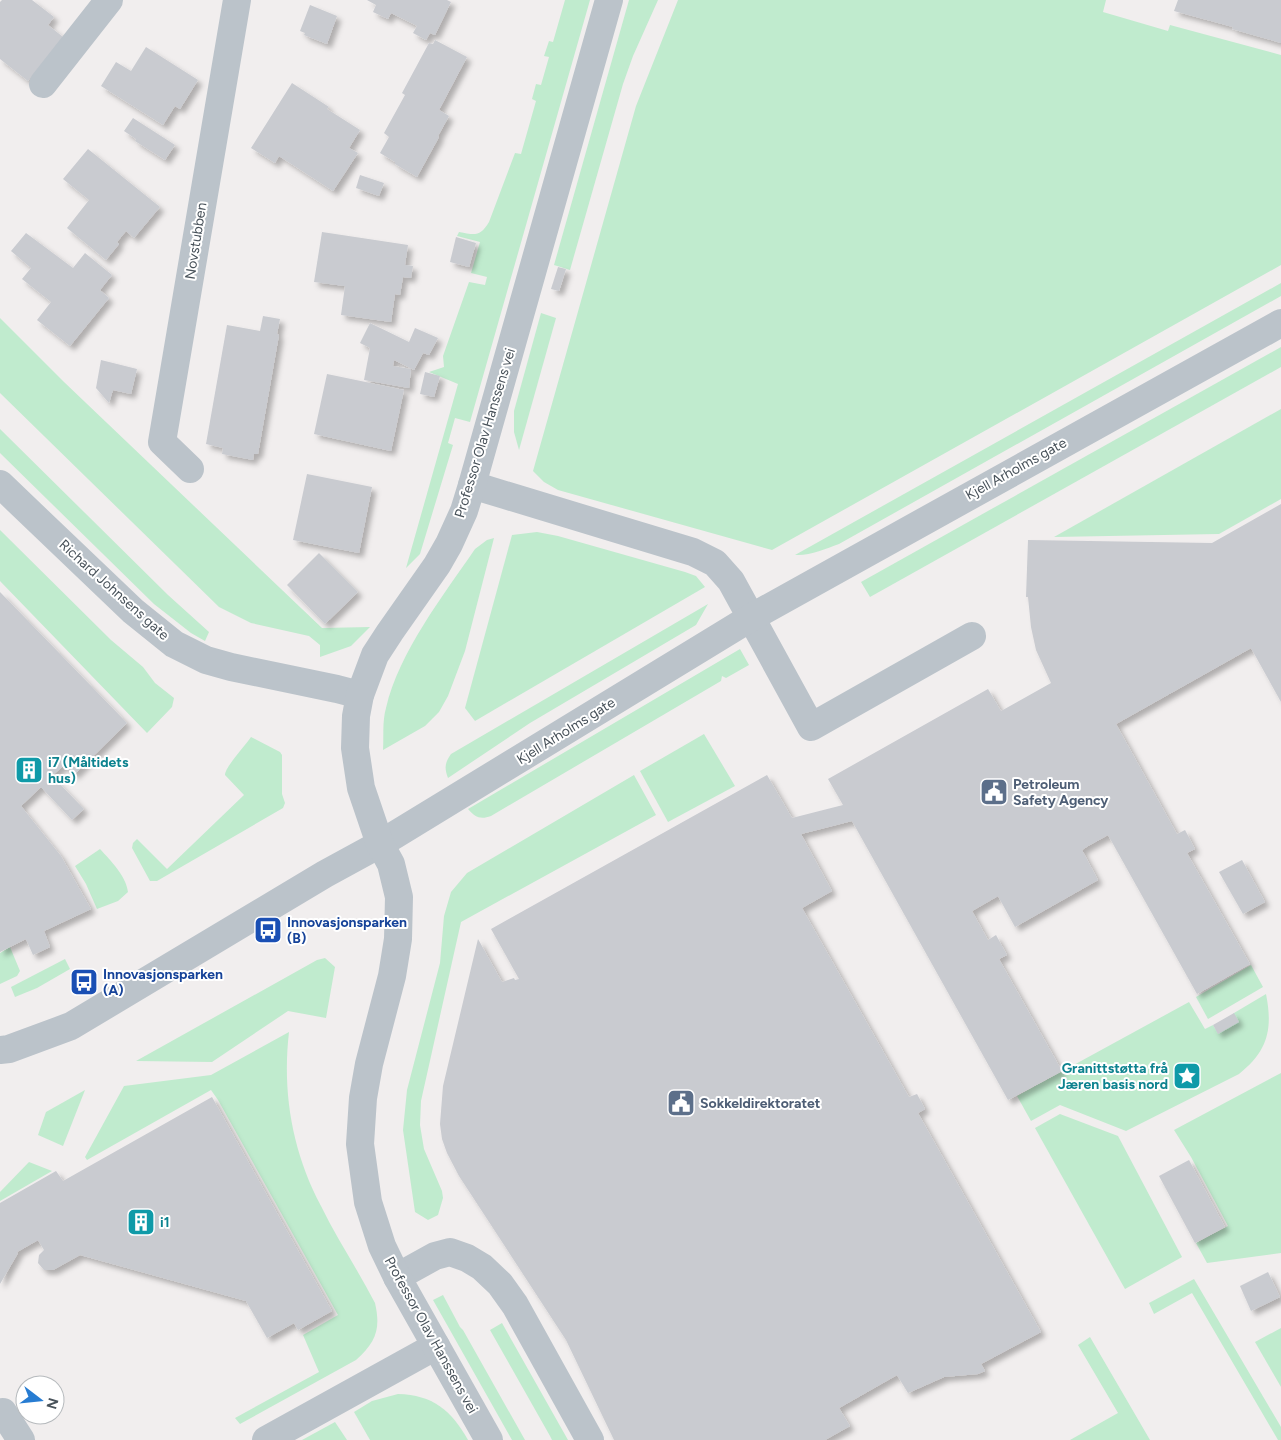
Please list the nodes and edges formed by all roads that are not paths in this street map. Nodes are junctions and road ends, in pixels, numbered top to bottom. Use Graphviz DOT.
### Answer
graph roads {
  1 [pos="110,0"];
  2 [pos="609,0"];
  3 [pos="232,1"];
  4 [pos="43,84"];
  5 [pos="1281,323"];
  6 [pos="190,469"];
  7 [pos="0,484"];
  8 [pos="472,485"];
  9 [pos="752,618"];
  10 [pos="972,636"];
  11 [pos="360,695"];
  12 [pos="380,844"];
  13 [pos="0,1050"];
  14 [pos="397,1277"];
  15 [pos="436,1346"];
  16 [pos="0,1414"];
  17 [pos="20,1440"];
  18 [pos="266,1440"];
  19 [pos="489,1440"];
  20 [pos="590,1440"];
  1 -- 4 [label="street"];
  2 -- 8 [label="street, Professor Olav Hanssens vei"];
  3 -- 6 [label="street, Novstubben"];
  5 -- 9 [label="street, Kjell Arholms gate"];
  7 -- 11 [label="street, Richard Johnsens gate"];
  8 -- 9 [label="street"];
  8 -- 11 [label="street, Professor Olav Hanssens vei"];
  9 -- 10 [label="street"];
  9 -- 12 [label="street, Kjell Arholms gate"];
  11 -- 12 [label="street, Professor Olav Hanssens vei"];
  12 -- 13 [label="street, Kjell Arholms gate"];
  12 -- 14 [label="street, Professor Olav Hanssens vei"];
  14 -- 15 [label="street, Professor Olav Hanssens vei"];
  14 -- 20 [label="street"];
  15 -- 18 [label="street"];
  15 -- 19 [label="street, Professor Olav Hanssens vei"];
  16 -- 17 [label="street"];
}
